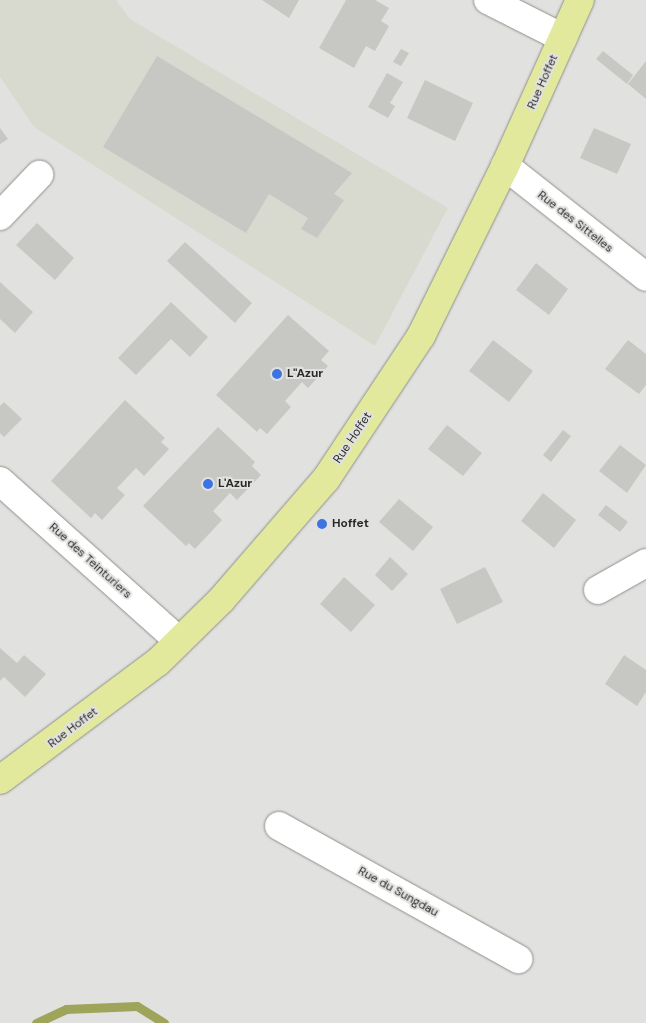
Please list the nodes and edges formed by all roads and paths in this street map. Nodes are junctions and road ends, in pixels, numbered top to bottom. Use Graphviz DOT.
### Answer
graph roads {
  1 [pos="488,0"];
  2 [pos="580,0"];
  3 [pos="563,38"];
  4 [pos="505,166"];
  5 [pos="39,175"];
  6 [pos="0,215"];
  7 [pos="646,277"];
  8 [pos="0,481"];
  9 [pos="646,563"];
  10 [pos="598,590"];
  11 [pos="179,641"];
  12 [pos="0,780"];
  13 [pos="279,826"];
  14 [pos="518,959"];
  1 -- 3 [label="street"];
  2 -- 3 [label="main road, Rue Hoffet"];
  3 -- 4 [label="main road, Rue Hoffet"];
  4 -- 7 [label="street, Rue des Sittelles"];
  4 -- 11 [label="main road, Rue Hoffet"];
  5 -- 6 [label="street"];
  8 -- 11 [label="street, Rue des Teinturiers"];
  9 -- 10 [label="street"];
  11 -- 12 [label="main road, Rue Hoffet"];
  13 -- 14 [label="street, Rue du Sungdau"];
}
